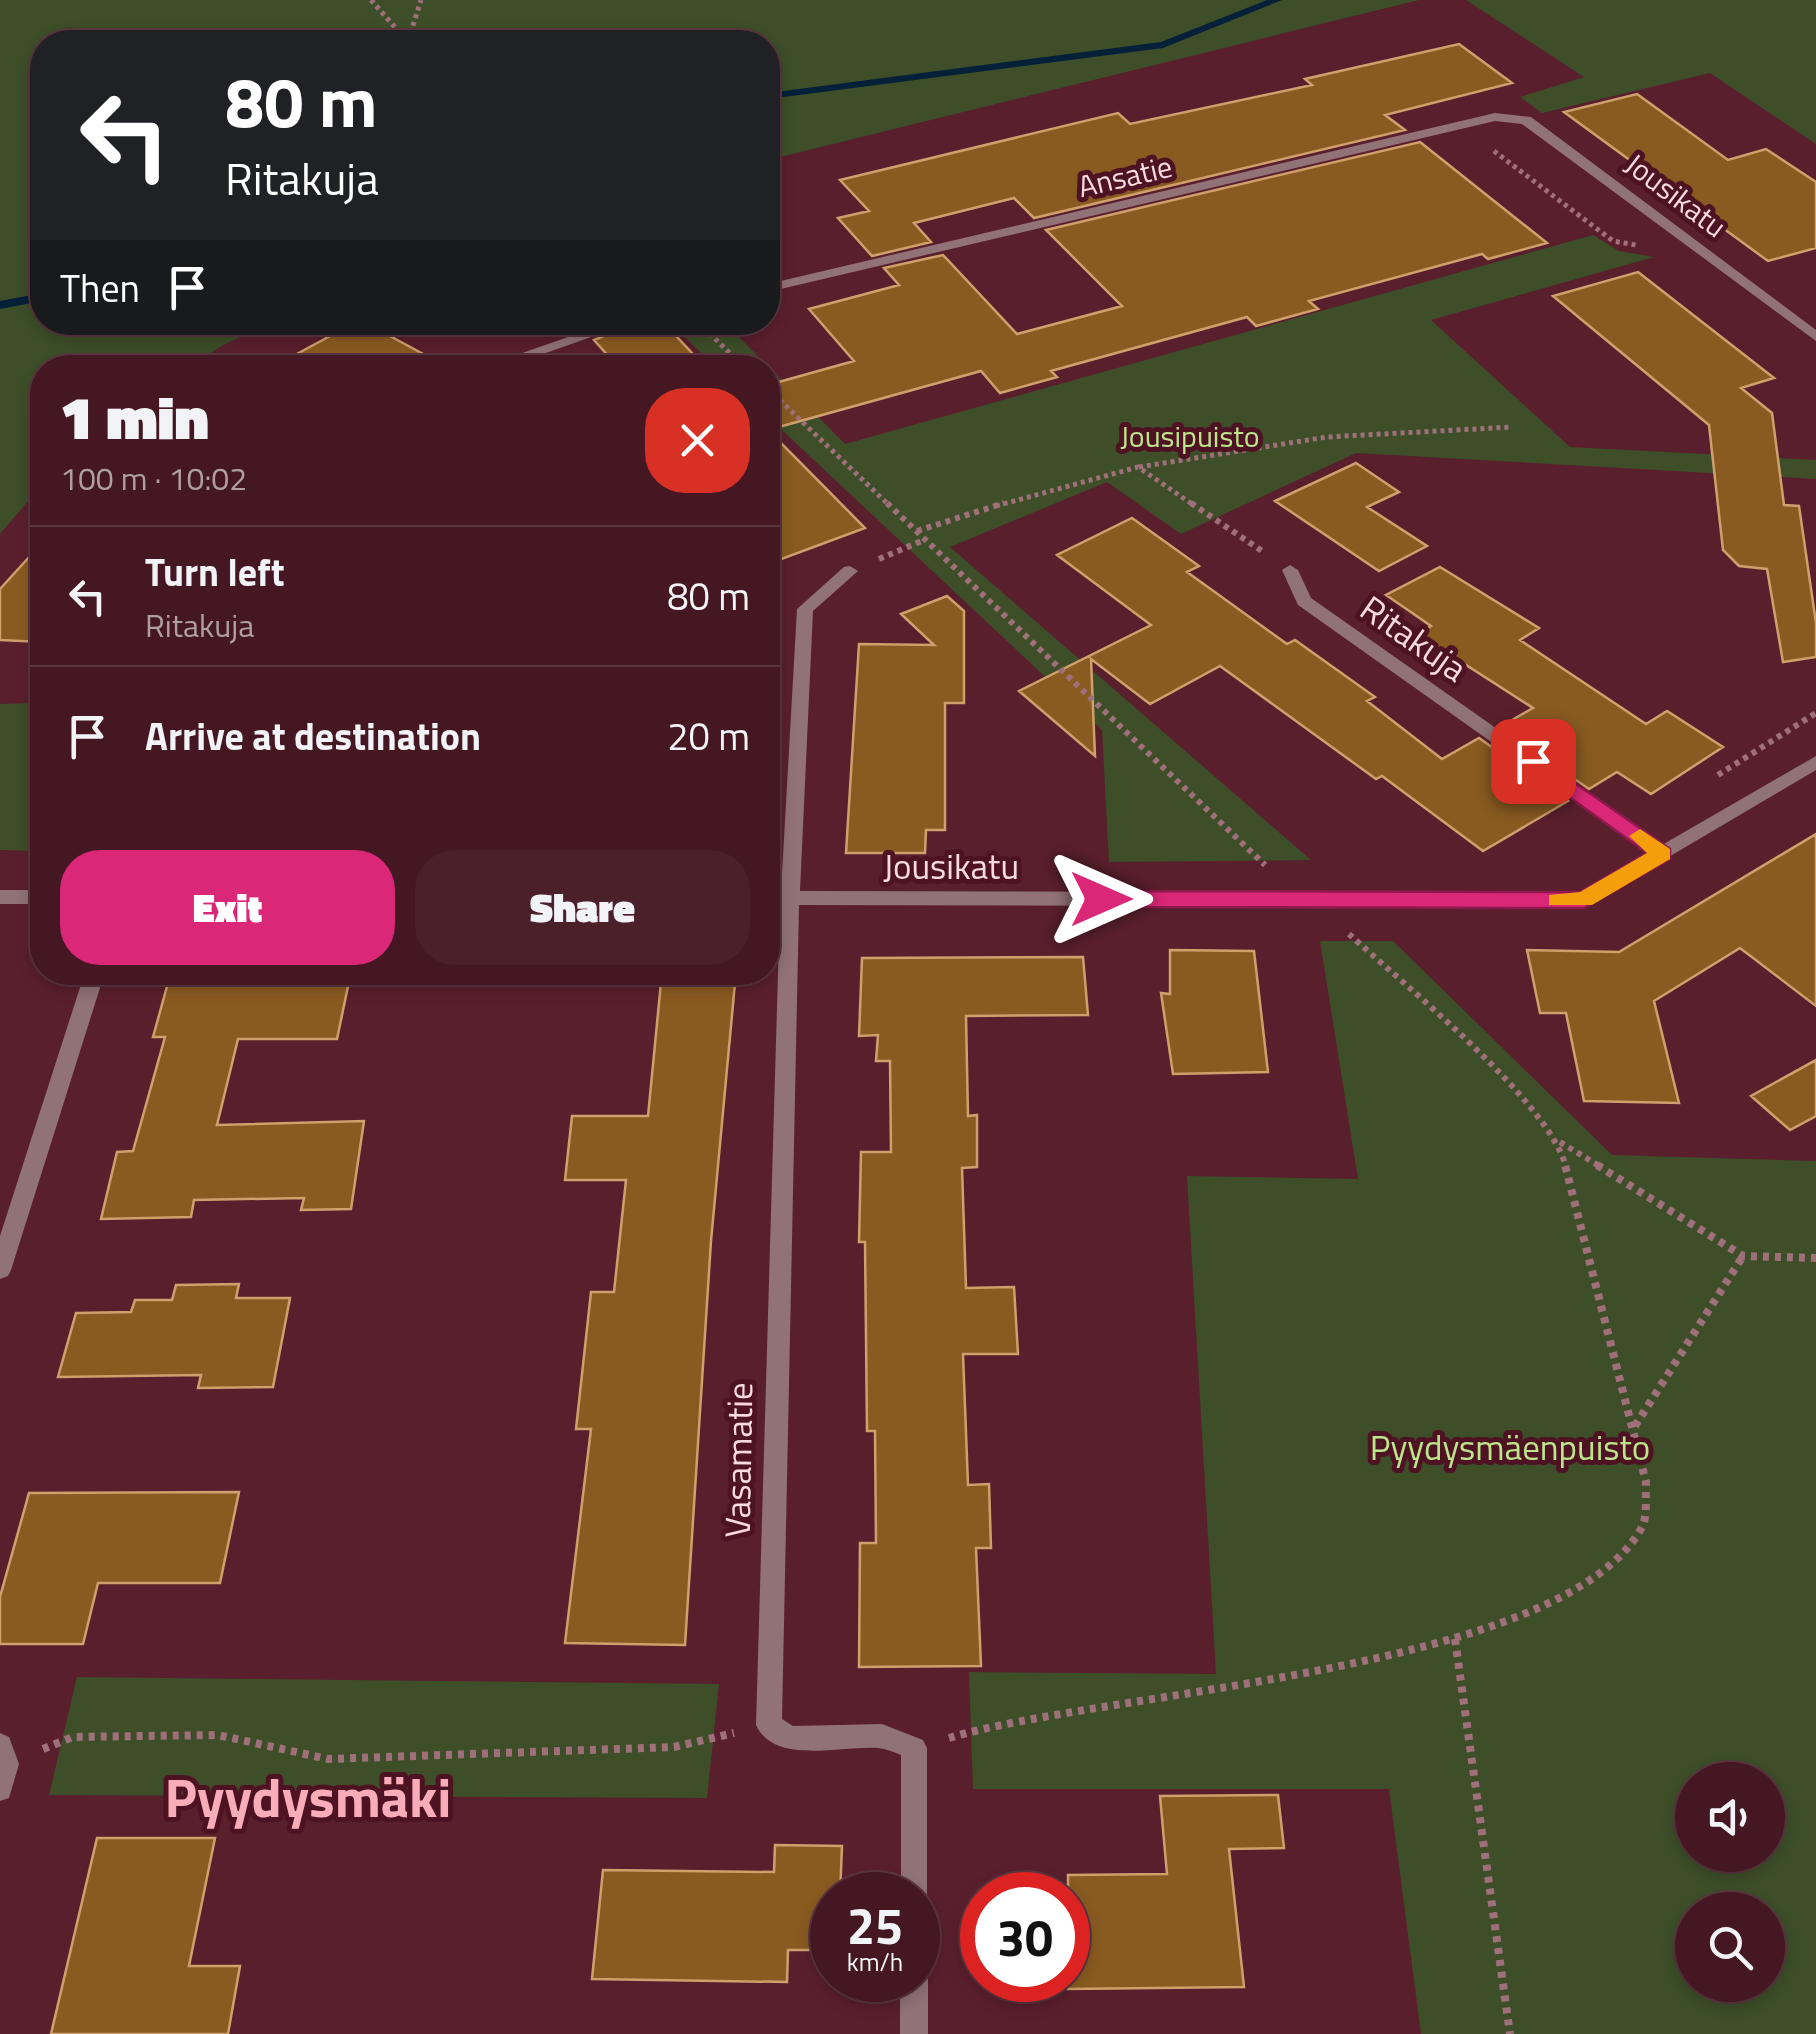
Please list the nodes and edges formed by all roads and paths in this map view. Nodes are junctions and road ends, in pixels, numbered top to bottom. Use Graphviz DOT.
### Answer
graph roads {
  1 [pos="371,0"];
  2 [pos="421,0"];
  3 [pos="397,30"];
  4 [pos="412,30"];
  5 [pos="1494,117"];
  6 [pos="780,285"];
  7 [pos="587,335"];
  8 [pos="711,335"];
  9 [pos="1816,338"];
  10 [pos="526,355"];
  11 [pos="732,355"];
  12 [pos="780,401"];
  13 [pos="1512,427"];
  14 [pos="1138,467"];
  15 [pos="917,532"];
  16 [pos="924,540"];
  17 [pos="1290,570"];
  18 [pos="850,571"];
  19 [pos="1816,713"];
  20 [pos="1816,762"];
  21 [pos="1716,776"];
  22 [pos="1662,854"];
  23 [pos="1250,870"];
  24 [pos="780,887"];
  25 [pos="0,896"];
  26 [pos="30,897"];
  27 [pos="780,898"];
  28 [pos="1334,900"];
  29 [pos="92,985"];
  30 [pos="778,985"];
  31 [pos="1559,1142"];
  32 [pos="1743,1256"];
  33 [pos="1816,1258"];
  34 [pos="0,1270"];
  35 [pos="1635,1426"];
  36 [pos="1455,1639"];
  37 [pos="769,1725"];
  38 [pos="914,1748"];
  39 [pos="2,1766"];
  40 [pos="914,1872"];
  41 [pos="914,2002"];
  42 [pos="914,2034"];
  43 [pos="1510,2034"];
  1 -- 3 [label="path"];
  2 -- 4 [label="path"];
  5 -- 6 [label="street, Ansatie"];
  5 -- 9 [label="street, Jousikatu"];
  7 -- 10 [label="street"];
  8 -- 11 [label="path"];
  12 -- 15 [label="path"];
  13 -- 14 [label="path"];
  14 -- 15 [label="path"];
  14 -- 17 [label="path"];
  15 -- 16 [label="path"];
  16 -- 18 [label="path"];
  16 -- 23 [label="path"];
  17 -- 22 [label="street, Ritakuja"];
  18 -- 24 [label="street, Vasamatie"];
  19 -- 21 [label="path"];
  20 -- 22 [label="street, Jousikatu"];
  22 -- 28 [label="street, Jousikatu"];
  25 -- 26 [label="street"];
  27 -- 28 [label="street, Jousikatu"];
  28 -- 31 [label="path"];
  29 -- 34 [label="street"];
  30 -- 37 [label="street, Vasamatie"];
  31 -- 32 [label="path"];
  31 -- 35 [label="path"];
  32 -- 33 [label="path"];
  32 -- 35 [label="path"];
  35 -- 36 [label="path"];
  36 -- 38 [label="path"];
  36 -- 43 [label="path"];
  37 -- 38 [label="street"];
  37 -- 39 [label="path"];
  38 -- 40 [label="street"];
  41 -- 42 [label="street"];
}
